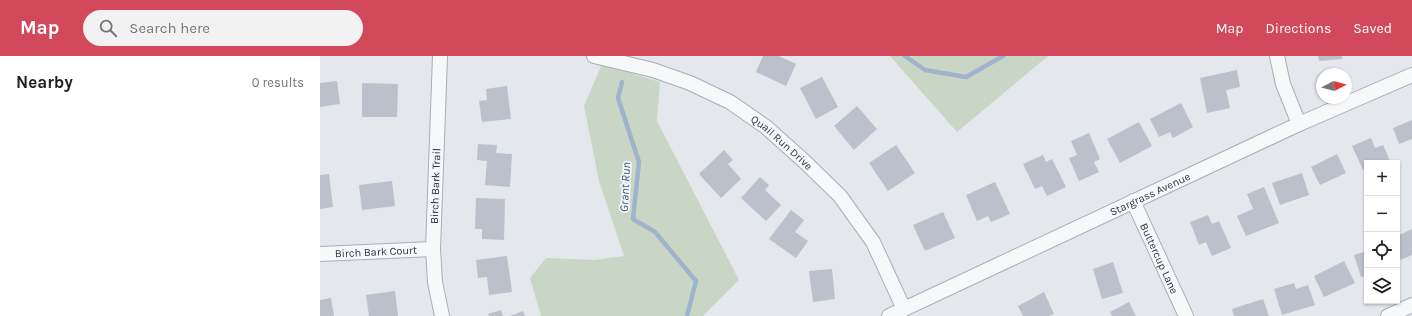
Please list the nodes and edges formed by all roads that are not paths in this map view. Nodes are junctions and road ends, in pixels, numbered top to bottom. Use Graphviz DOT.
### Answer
graph roads {
  1 [pos="440,56"];
  2 [pos="594,56"];
  3 [pos="1277,56"];
  4 [pos="1412,74"];
  5 [pos="1299,124"];
  6 [pos="1133,201"];
  7 [pos="433,249"];
  8 [pos="320,254"];
  9 [pos="1412,305"];
  10 [pos="904,309"];
  11 [pos="442,316"];
  12 [pos="889,316"];
  13 [pos="1186,316"];
  14 [pos="1388,316"];
  1 -- 7 [label="street, Birch Bark Trail"];
  2 -- 10 [label="street, Quail Run Drive"];
  3 -- 5 [label="street"];
  4 -- 5 [label="street, Stargrass Avenue"];
  5 -- 6 [label="street, Stargrass Avenue"];
  6 -- 10 [label="street, Stargrass Avenue"];
  6 -- 13 [label="street, Buttercup Lane"];
  7 -- 8 [label="street, Birch Bark Court"];
  7 -- 11 [label="street, Birch Bark Trail"];
  9 -- 14 [label="street"];
  10 -- 12 [label="street, Stargrass Avenue"];
}
